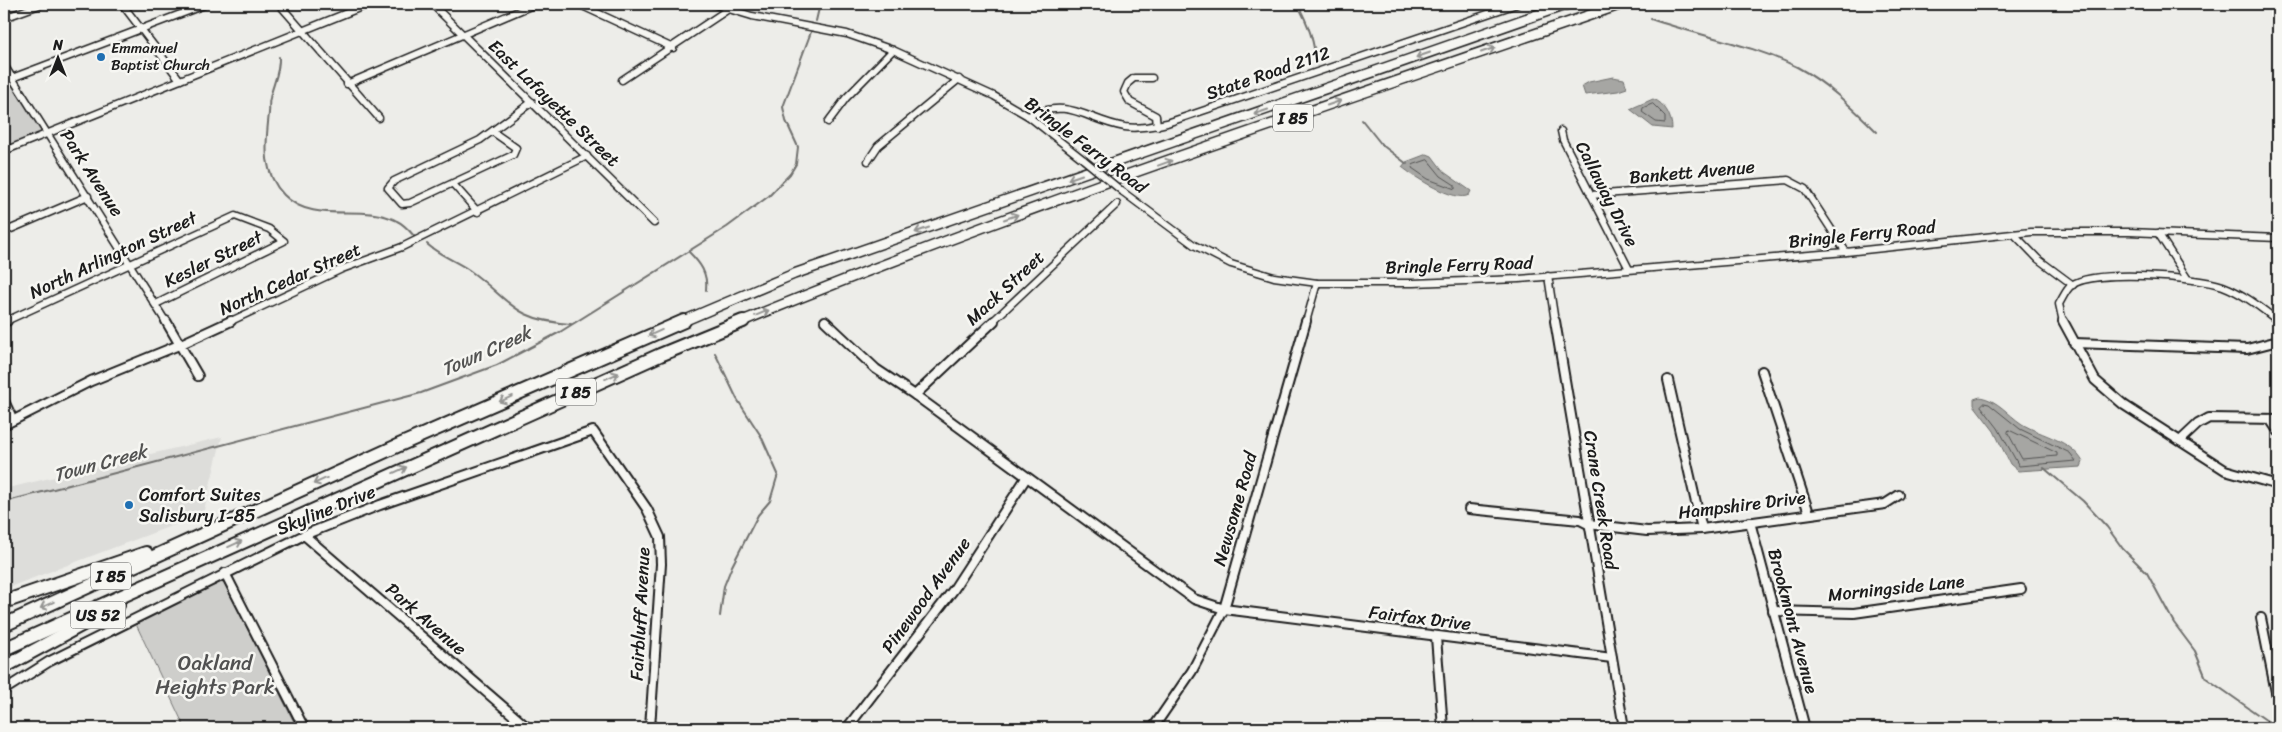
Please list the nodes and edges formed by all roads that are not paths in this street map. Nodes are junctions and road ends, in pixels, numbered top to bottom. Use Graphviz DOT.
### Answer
graph roads {
  1 [pos="42,4"];
  2 [pos="122,4"];
  3 [pos="207,4"];
  4 [pos="279,4"];
  5 [pos="369,4"];
  6 [pos="432,4"];
  7 [pos="535,4"];
  8 [pos="578,4"];
  9 [pos="712,4"];
  10 [pos="1516,4"];
  11 [pos="1568,4"];
  12 [pos="1622,4"];
  13 [pos="727,10"];
  14 [pos="4,18"];
  15 [pos="140,29"];
  16 [pos="304,30"];
  17 [pos="464,35"];
  18 [pos="673,48"];
  19 [pos="893,50"];
  20 [pos="4,65"];
  21 [pos="1152,78"];
  22 [pos="12,79"];
  23 [pos="960,79"];
  24 [pos="180,80"];
  25 [pos="622,80"];
  26 [pos="4,82"];
  27 [pos="348,84"];
  28 [pos="532,102"];
  29 [pos="1028,116"];
  30 [pos="380,118"];
  31 [pos="828,122"];
  32 [pos="1157,126"];
  33 [pos="1561,131"];
  34 [pos="493,132"];
  35 [pos="48,134"];
  36 [pos="4,151"];
  37 [pos="587,156"];
  38 [pos="868,161"];
  39 [pos="453,184"];
  40 [pos="1591,195"];
  41 [pos="88,196"];
  42 [pos="1117,204"];
  43 [pos="478,212"];
  44 [pos="654,223"];
  45 [pos="4,232"];
  46 [pos="2158,233"];
  47 [pos="2014,234"];
  48 [pos="2278,238"];
  49 [pos="284,241"];
  50 [pos="1846,252"];
  51 [pos="131,264"];
  52 [pos="1629,270"];
  53 [pos="1548,276"];
  54 [pos="2187,278"];
  55 [pos="1318,284"];
  56 [pos="2073,285"];
  57 [pos="156,304"];
  58 [pos="825,321"];
  59 [pos="2278,321"];
  60 [pos="4,322"];
  61 [pos="2278,341"];
  62 [pos="2074,343"];
  63 [pos="179,345"];
  64 [pos="1762,371"];
  65 [pos="198,376"];
  66 [pos="1668,380"];
  67 [pos="914,395"];
  68 [pos="4,401"];
  69 [pos="2274,419"];
  70 [pos="13,420"];
  71 [pos="4,425"];
  72 [pos="593,431"];
  73 [pos="2278,431"];
  74 [pos="2180,441"];
  75 [pos="1026,478"];
  76 [pos="2278,485"];
  77 [pos="1899,495"];
  78 [pos="1469,509"];
  79 [pos="1809,513"];
  80 [pos="1750,522"];
  81 [pos="1588,524"];
  82 [pos="218,527"];
  83 [pos="1702,529"];
  84 [pos="304,535"];
  85 [pos="191,563"];
  86 [pos="225,573"];
  87 [pos="2021,589"];
  88 [pos="4,602"];
  89 [pos="1224,609"];
  90 [pos="1773,611"];
  91 [pos="2261,618"];
  92 [pos="4,625"];
  93 [pos="1436,637"];
  94 [pos="4,649"];
  95 [pos="1612,658"];
  96 [pos="4,667"];
  97 [pos="4,690"];
  98 [pos="2278,702"];
  99 [pos="304,728"];
  100 [pos="528,728"];
  101 [pos="650,728"];
  102 [pos="846,728"];
  103 [pos="1152,728"];
  104 [pos="1443,728"];
  105 [pos="1624,728"];
  106 [pos="1805,728"];
  107 [pos="2167,728"];
  108 [pos="2171,728"];
  1 -- 14 [label="street"];
  2 -- 15 [label="street"];
  3 -- 15 [label="street"];
  4 -- 16 [label="street"];
  5 -- 16 [label="street"];
  6 -- 17 [label="street, East Lafayette Street"];
  7 -- 17 [label="street"];
  8 -- 18 [label="street"];
  9 -- 13 [label="street, Bringle Ferry Road"];
  10 -- 32 [label="street, State Road 2112"];
  11 -- 82 [label="highway, I 85, one-way"];
  85 -- 12 [label="highway, I 85, one-way"];
  13 -- 18 [label="street"];
  13 -- 19 [label="street, Bringle Ferry Road"];
  15 -- 22 [label="street"];
  15 -- 24 [label="street"];
  16 -- 24 [label="street"];
  16 -- 27 [label="street"];
  17 -- 27 [label="street"];
  17 -- 28 [label="street, East Lafayette Street"];
  18 -- 25 [label="street"];
  19 -- 23 [label="street, Bringle Ferry Road"];
  19 -- 31 [label="street"];
  20 -- 22 [label="street, Park Avenue"];
  21 -- 32 [label="street"];
  22 -- 26 [label="street"];
  22 -- 35 [label="street, Park Avenue"];
  23 -- 29 [label="street, Bringle Ferry Road"];
  23 -- 38 [label="street"];
  24 -- 35 [label="street"];
  27 -- 30 [label="street"];
  28 -- 34 [label="street"];
  28 -- 37 [label="street, East Lafayette Street"];
  29 -- 32 [label="street, State Road 2112"];
  29 -- 55 [label="street, Bringle Ferry Road, bridge"];
  33 -- 40 [label="street, Callaway Drive"];
  34 -- 39 [label="street"];
  34 -- 39 [label="street"];
  35 -- 36 [label="street"];
  35 -- 41 [label="street, Park Avenue"];
  37 -- 43 [label="street, North Cedar Street"];
  37 -- 44 [label="street, East Lafayette Street"];
  39 -- 43 [label="street"];
  40 -- 50 [label="street, Bankett Avenue"];
  40 -- 52 [label="street, Callaway Drive"];
  41 -- 45 [label="street"];
  41 -- 51 [label="street, Park Avenue"];
  42 -- 67 [label="street, Mack Street"];
  43 -- 63 [label="street, North Cedar Street"];
  46 -- 47 [label="street, Bringle Ferry Road"];
  46 -- 48 [label="street, Bringle Ferry Road"];
  46 -- 54 [label="street"];
  47 -- 50 [label="street, Bringle Ferry Road"];
  47 -- 56 [label="street"];
  49 -- 51 [label="street, North Arlington Street"];
  49 -- 57 [label="street, Kesler Street"];
  50 -- 52 [label="street, Bringle Ferry Road"];
  51 -- 57 [label="street, Park Avenue"];
  51 -- 60 [label="street, North Arlington Street"];
  52 -- 53 [label="street, Bringle Ferry Road"];
  53 -- 55 [label="street, Bringle Ferry Road"];
  53 -- 81 [label="street, Crane Creek Road"];
  54 -- 56 [label="street"];
  54 -- 59 [label="street"];
  55 -- 89 [label="street, Newsome Road"];
  56 -- 62 [label="street"];
  57 -- 63 [label="street, Park Avenue"];
  58 -- 67 [label="street"];
  61 -- 62 [label="street"];
  62 -- 74 [label="street"];
  63 -- 65 [label="street, Park Avenue"];
  63 -- 70 [label="street, North Cedar Street"];
  64 -- 79 [label="street"];
  66 -- 83 [label="street"];
  67 -- 75 [label="street"];
  68 -- 70 [label="street"];
  69 -- 73 [label="street"];
  69 -- 74 [label="street"];
  70 -- 71 [label="street, North Cedar Street"];
  72 -- 84 [label="street, Skyline Drive"];
  72 -- 101 [label="street, Fairbluff Avenue"];
  74 -- 76 [label="street"];
  75 -- 89 [label="street"];
  75 -- 102 [label="street, Pinewood Avenue"];
  77 -- 79 [label="street, Hampshire Drive"];
  78 -- 81 [label="street, Hampshire Drive"];
  79 -- 80 [label="street, Hampshire Drive"];
  80 -- 83 [label="street, Hampshire Drive"];
  80 -- 90 [label="street, Brookmont Avenue"];
  81 -- 83 [label="street, Hampshire Drive"];
  81 -- 95 [label="street, Crane Creek Road"];
  82 -- 88 [label="highway, US 52"];
  82 -- 92 [label="highway, I 85, one-way"];
  84 -- 86 [label="street, Skyline Drive"];
  84 -- 100 [label="street, Park Avenue"];
  85 -- 94 [label="highway, I 85"];
  85 -- 96 [label="highway, US 52"];
  86 -- 97 [label="street, Skyline Drive"];
  86 -- 99 [label="street"];
  87 -- 90 [label="street, Morningside Lane"];
  89 -- 93 [label="street, Fairfax Drive"];
  89 -- 103 [label="street, Newsome Road"];
  90 -- 106 [label="street, Brookmont Avenue"];
  91 -- 98 [label="street"];
  93 -- 95 [label="street, Fairfax Drive"];
  93 -- 104 [label="street"];
  95 -- 105 [label="street, Crane Creek Road"];
  107 -- 108 [label="street"];
}
